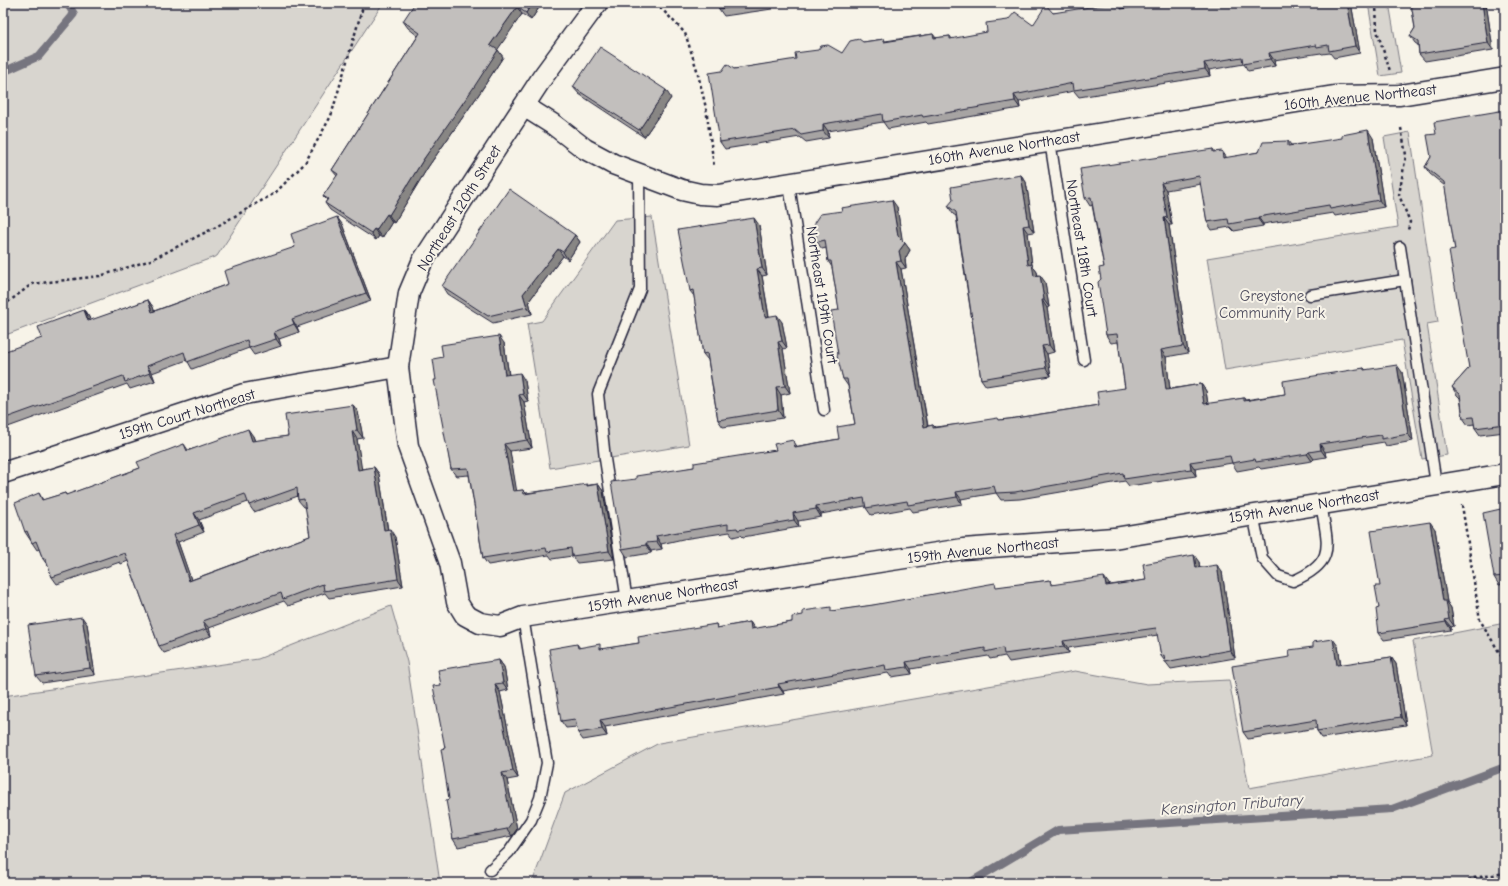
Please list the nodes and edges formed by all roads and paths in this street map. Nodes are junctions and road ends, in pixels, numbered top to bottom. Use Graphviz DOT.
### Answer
graph roads {
  1 [pos="364,3"];
  2 [pos="597,3"];
  3 [pos="656,3"];
  4 [pos="1376,3"];
  5 [pos="1390,71"];
  6 [pos="1505,78"];
  7 [pos="524,106"];
  8 [pos="1401,128"];
  9 [pos="1050,141"];
  10 [pos="714,166"];
  11 [pos="639,173"];
  12 [pos="790,185"];
  13 [pos="1400,247"];
  14 [pos="1404,280"];
  15 [pos="1310,295"];
  16 [pos="3,306"];
  17 [pos="1084,360"];
  18 [pos="398,367"];
  19 [pos="824,410"];
  20 [pos="3,473"];
  21 [pos="1505,474"];
  22 [pos="1436,484"];
  23 [pos="1321,503"];
  24 [pos="1461,503"];
  25 [pos="1253,514"];
  26 [pos="627,601"];
  27 [pos="465,615"];
  28 [pos="523,617"];
  29 [pos="1505,662"];
  30 [pos="490,870"];
  31 [pos="1505,873"];
  32 [pos="1463,883"];
  1 -- 16 [label="path"];
  2 -- 7 [label="street, Northeast 120th Street"];
  3 -- 10 [label="path"];
  4 -- 5 [label="path"];
  6 -- 9 [label="street, 160th Avenue Northeast"];
  7 -- 11 [label="street, 160th Avenue Northeast"];
  7 -- 18 [label="street, Northeast 120th Street"];
  8 -- 13 [label="path"];
  9 -- 12 [label="street, 160th Avenue Northeast"];
  9 -- 17 [label="lane, Northeast 118th Court"];
  11 -- 12 [label="street, 160th Avenue Northeast"];
  11 -- 26 [label="lane"];
  12 -- 19 [label="lane, Northeast 119th Court"];
  13 -- 14 [label="lane"];
  14 -- 15 [label="lane"];
  14 -- 22 [label="lane"];
  18 -- 20 [label="street, 159th Court Northeast"];
  18 -- 27 [label="street, Northeast 120th Street"];
  21 -- 22 [label="street, 159th Avenue Northeast"];
  22 -- 23 [label="street, 159th Avenue Northeast"];
  23 -- 25 [label="street, 159th Avenue Northeast"];
  23 -- 25 [label="lane"];
  24 -- 29 [label="path"];
  25 -- 26 [label="street, 159th Avenue Northeast"];
  26 -- 28 [label="street, 159th Avenue Northeast"];
  27 -- 28 [label="street, 159th Avenue Northeast"];
  28 -- 30 [label="lane"];
  31 -- 32 [label="path"];
}
